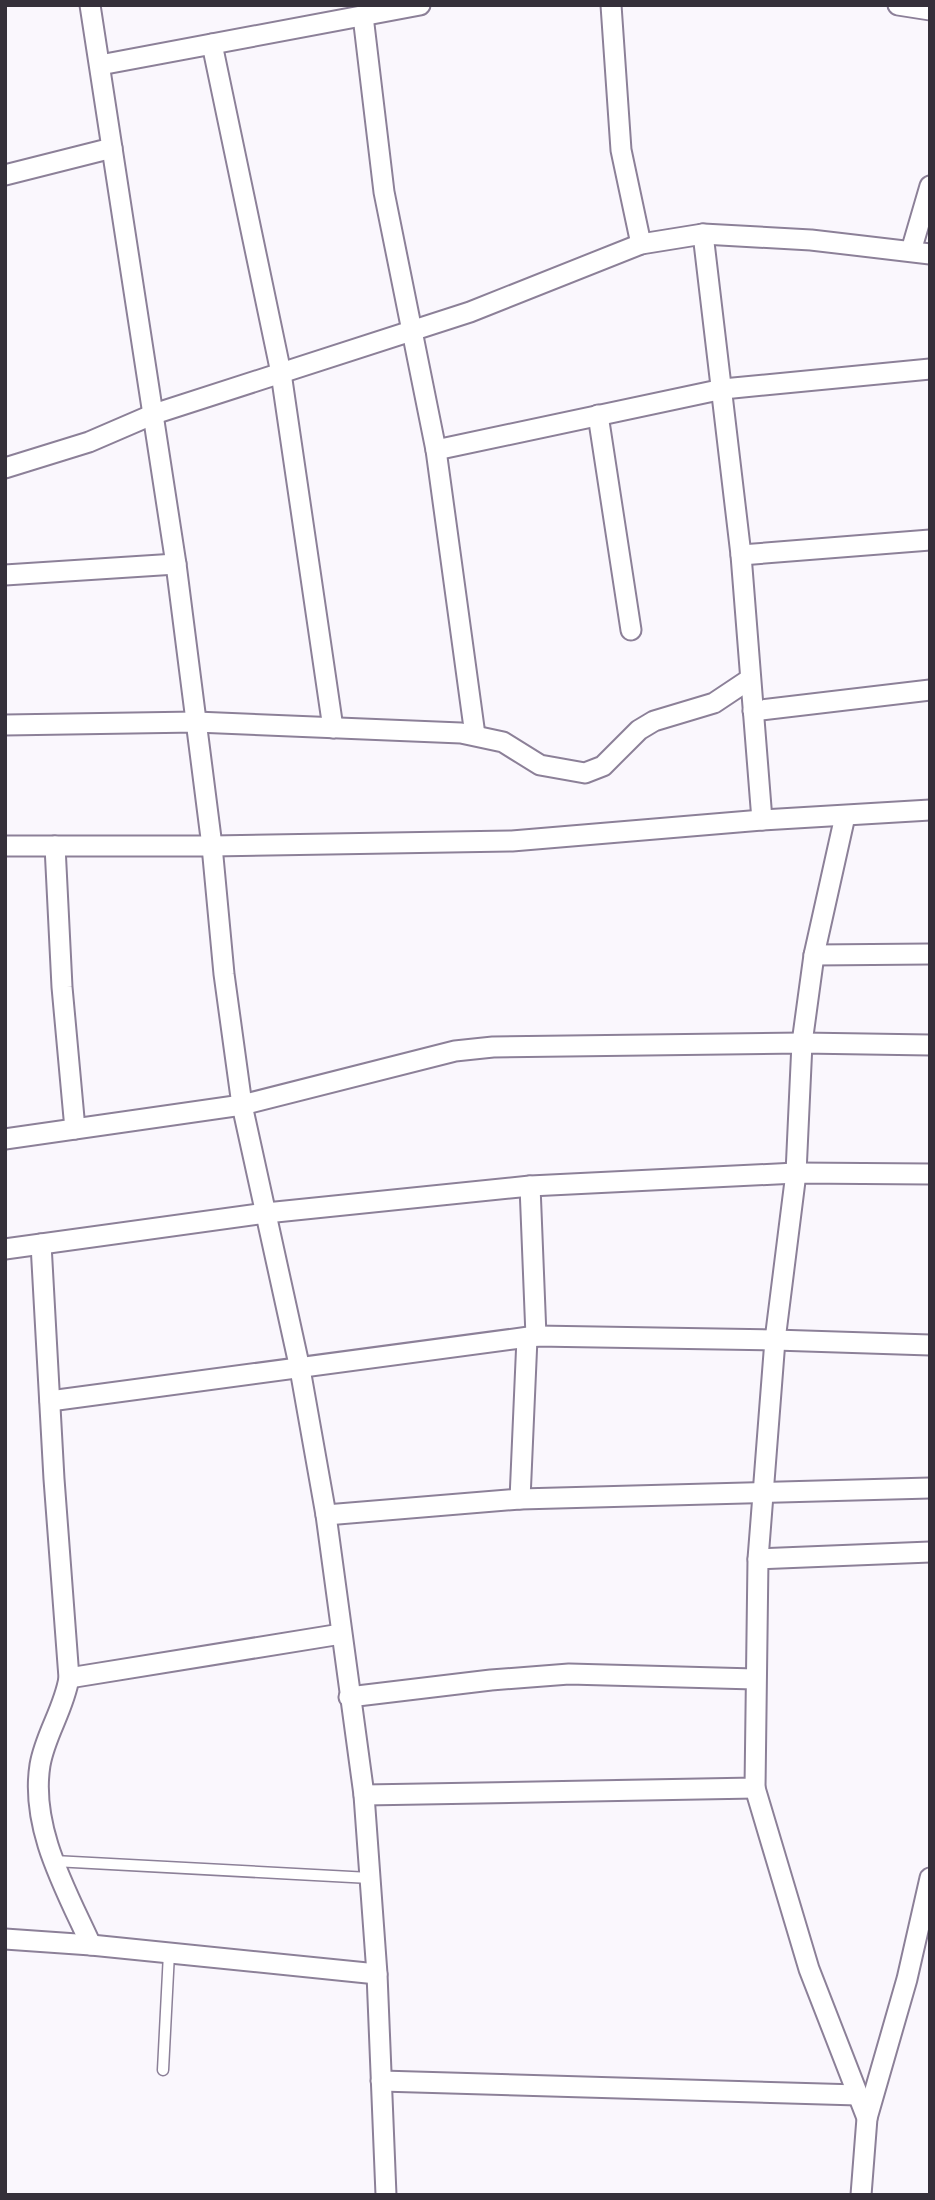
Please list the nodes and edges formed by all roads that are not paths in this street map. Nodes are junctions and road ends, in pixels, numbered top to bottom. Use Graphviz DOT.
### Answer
graph roads {
  1 [pos="90,5"];
  2 [pos="420,5"];
  3 [pos="611,5"];
  4 [pos="898,5"];
  5 [pos="930,10"];
  6 [pos="363,16"];
  7 [pos="212,44"];
  8 [pos="100,65"];
  9 [pos="112,148"];
  10 [pos="5,175"];
  11 [pos="930,186"];
  12 [pos="703,234"];
  13 [pos="641,244"];
  14 [pos="920,253"];
  15 [pos="413,330"];
  16 [pos="930,369"];
  17 [pos="281,373"];
  18 [pos="723,389"];
  19 [pos="154,414"];
  20 [pos="598,415"];
  21 [pos="436,450"];
  22 [pos="5,468"];
  23 [pos="930,540"];
  24 [pos="741,555"];
  25 [pos="176,564"];
  26 [pos="5,575"];
  27 [pos="631,630"];
  28 [pos="750,679"];
  29 [pos="930,690"];
  30 [pos="753,711"];
  31 [pos="196,722"];
  32 [pos="5,725"];
  33 [pos="333,728"];
  34 [pos="475,735"];
  35 [pos="930,810"];
  36 [pos="845,817"];
  37 [pos="762,820"];
  38 [pos="5,846"];
  39 [pos="55,846"];
  40 [pos="212,846"];
  41 [pos="930,954"];
  42 [pos="814,955"];
  43 [pos="802,1043"];
  44 [pos="930,1045"];
  45 [pos="242,1105"];
  46 [pos="75,1129"];
  47 [pos="5,1139"];
  48 [pos="796,1173"];
  49 [pos="930,1174"];
  50 [pos="530,1186"];
  51 [pos="266,1213"];
  52 [pos="41,1244"];
  53 [pos="5,1249"];
  54 [pos="531,1337"];
  55 [pos="775,1340"];
  56 [pos="930,1345"];
  57 [pos="300,1369"];
  58 [pos="50,1401"];
  59 [pos="930,1488"];
  60 [pos="764,1492"];
  61 [pos="520,1499"];
  62 [pos="326,1515"];
  63 [pos="930,1552"];
  64 [pos="758,1559"];
  65 [pos="341,1634"];
  66 [pos="69,1678"];
  67 [pos="755,1679"];
  68 [pos="349,1697"];
  69 [pos="755,1788"];
  70 [pos="364,1795"];
  71 [pos="54,1861"];
  72 [pos="370,1878"];
  73 [pos="930,1878"];
  74 [pos="5,1939"];
  75 [pos="92,1945"];
  76 [pos="169,1953"];
  77 [pos="377,1974"];
  78 [pos="163,2070"];
  79 [pos="381,2081"];
  80 [pos="858,2095"];
  81 [pos="867,2119"];
  82 [pos="386,2195"];
  83 [pos="861,2195"];
  1 -- 8 [label="street"];
  2 -- 6 [label="street"];
  3 -- 13 [label="street"];
  4 -- 5 [label="street"];
  6 -- 7 [label="street"];
  6 -- 15 [label="street"];
  7 -- 8 [label="street"];
  7 -- 17 [label="street"];
  8 -- 9 [label="street"];
  9 -- 10 [label="street"];
  9 -- 19 [label="street"];
  11 -- 14 [label="street"];
  12 -- 13 [label="street"];
  12 -- 14 [label="street"];
  12 -- 18 [label="street"];
  13 -- 15 [label="street"];
  15 -- 17 [label="street"];
  15 -- 21 [label="street"];
  16 -- 18 [label="street"];
  17 -- 19 [label="street"];
  17 -- 33 [label="street"];
  18 -- 20 [label="street"];
  18 -- 24 [label="street"];
  19 -- 22 [label="street"];
  19 -- 25 [label="street"];
  20 -- 21 [label="street"];
  20 -- 27 [label="street"];
  21 -- 34 [label="street"];
  23 -- 24 [label="street"];
  24 -- 28 [label="street"];
  25 -- 26 [label="street"];
  25 -- 31 [label="street"];
  28 -- 30 [label="street"];
  28 -- 34 [label="street"];
  29 -- 30 [label="street"];
  30 -- 37 [label="street"];
  31 -- 32 [label="street"];
  31 -- 33 [label="street"];
  31 -- 40 [label="street"];
  33 -- 34 [label="street"];
  35 -- 36 [label="street"];
  36 -- 37 [label="street"];
  36 -- 42 [label="street"];
  37 -- 40 [label="street"];
  38 -- 39 [label="street"];
  39 -- 40 [label="street"];
  39 -- 46 [label="street"];
  40 -- 45 [label="street"];
  41 -- 42 [label="street"];
  42 -- 43 [label="street"];
  43 -- 44 [label="street"];
  43 -- 45 [label="street"];
  43 -- 48 [label="street"];
  45 -- 46 [label="street"];
  45 -- 51 [label="street"];
  46 -- 47 [label="street"];
  48 -- 49 [label="street"];
  48 -- 50 [label="street"];
  48 -- 55 [label="street"];
  50 -- 51 [label="street"];
  50 -- 54 [label="street"];
  51 -- 52 [label="street"];
  51 -- 57 [label="street"];
  52 -- 53 [label="street"];
  52 -- 58 [label="street"];
  54 -- 55 [label="street"];
  54 -- 57 [label="street"];
  54 -- 61 [label="street"];
  55 -- 56 [label="street"];
  55 -- 60 [label="street"];
  57 -- 58 [label="street"];
  57 -- 62 [label="street"];
  58 -- 66 [label="street"];
  59 -- 60 [label="street"];
  60 -- 61 [label="street"];
  60 -- 64 [label="street"];
  61 -- 62 [label="street"];
  62 -- 65 [label="street"];
  63 -- 64 [label="street"];
  64 -- 67 [label="street"];
  65 -- 66 [label="street"];
  65 -- 68 [label="street"];
  66 -- 71 [label="street"];
  67 -- 68 [label="street"];
  67 -- 69 [label="street"];
  68 -- 70 [label="street"];
  69 -- 70 [label="street"];
  69 -- 80 [label="street"];
  70 -- 72 [label="street"];
  71 -- 72 [label="lane"];
  71 -- 75 [label="street"];
  72 -- 77 [label="street"];
  73 -- 81 [label="street"];
  74 -- 75 [label="street"];
  75 -- 76 [label="street"];
  76 -- 77 [label="street"];
  76 -- 78 [label="lane"];
  77 -- 79 [label="street"];
  79 -- 80 [label="street"];
  79 -- 82 [label="street"];
  80 -- 81 [label="street"];
  81 -- 83 [label="street"];
}
